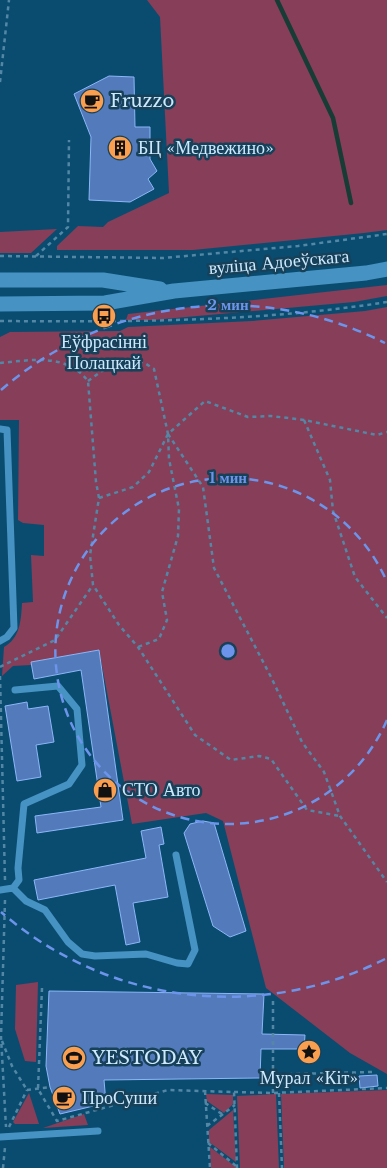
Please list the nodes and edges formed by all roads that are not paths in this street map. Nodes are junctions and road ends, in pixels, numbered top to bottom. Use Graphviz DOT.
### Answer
graph roads {
  1 [pos="387,269"];
  2 [pos="0,280"];
  3 [pos="174,291"];
  4 [pos="0,304"];
  5 [pos="0,429"];
  6 [pos="0,641"];
  7 [pos="15,690"];
  8 [pos="176,855"];
  9 [pos="13,888"];
  10 [pos="2,890"];
  11 [pos="98,1131"];
  12 [pos="3,1137"];
  1 -- 3 [label="main road, вуліца Адоеўскага"];
  2 -- 3 [label="main road, вуліца Адоеўскага"];
  3 -- 4 [label="main road, вуліца Адоеўскага"];
  5 -- 6 [label="lane"];
  7 -- 9 [label="lane"];
  8 -- 9 [label="lane"];
  9 -- 10 [label="lane"];
  11 -- 12 [label="lane"];
}
